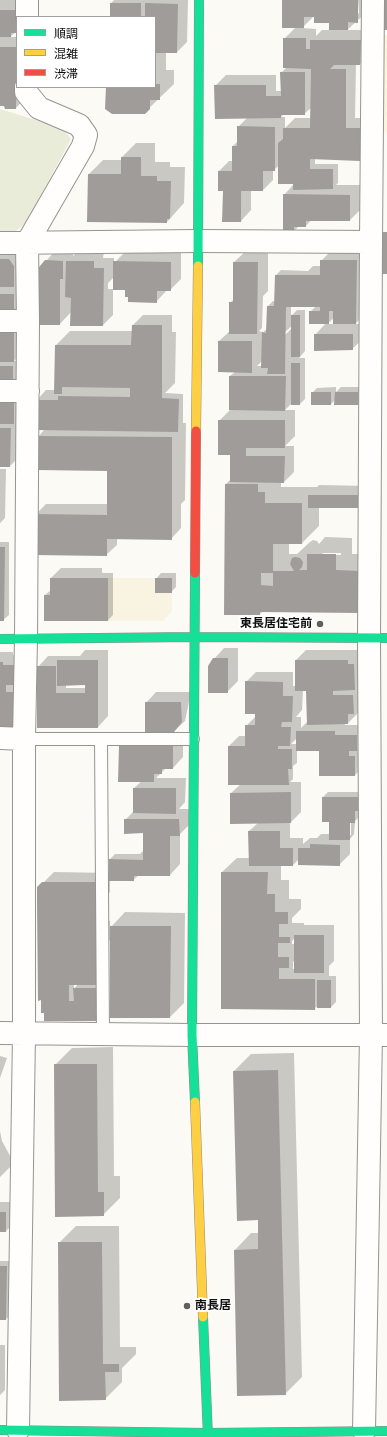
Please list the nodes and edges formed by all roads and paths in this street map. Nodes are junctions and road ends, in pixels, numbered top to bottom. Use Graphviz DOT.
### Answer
graph roads {
  1 [pos="27,0"];
  2 [pos="199,0"];
  3 [pos="373,0"];
  4 [pos="27,16"];
  5 [pos="26,88"];
  6 [pos="379,156"];
  7 [pos="198,241"];
  8 [pos="371,242"];
  9 [pos="0,243"];
  10 [pos="27,243"];
  11 [pos="0,321"];
  12 [pos="28,321"];
  13 [pos="0,391"];
  14 [pos="28,391"];
  15 [pos="194,637"];
  16 [pos="378,638"];
  17 [pos="0,639"];
  18 [pos="26,639"];
  19 [pos="0,738"];
  20 [pos="24,739"];
  21 [pos="193,739"];
  22 [pos="101,740"];
  23 [pos="0,1033"];
  24 [pos="24,1033"];
  25 [pos="103,1034"];
  26 [pos="192,1035"];
  27 [pos="379,1036"];
  28 [pos="9,1430"];
  29 [pos="364,1431"];
  30 [pos="387,1431"];
  31 [pos="207,1435"];
  1 -- 4 [label="street"];
  2 -- 7 [label="street"];
  3 -- 6 [label="street"];
  5 -- 10 [label="street"];
  6 -- 8 [label="street"];
  7 -- 8 [label="street"];
  7 -- 10 [label="street"];
  7 -- 15 [label="street"];
  8 -- 16 [label="street"];
  9 -- 10 [label="street"];
  10 -- 12 [label="street"];
  11 -- 12 [label="street"];
  12 -- 14 [label="street"];
  13 -- 14 [label="street"];
  14 -- 18 [label="street"];
  15 -- 16 [label="street"];
  15 -- 18 [label="street"];
  15 -- 21 [label="street"];
  16 -- 27 [label="street"];
  17 -- 18 [label="street"];
  18 -- 20 [label="street"];
  19 -- 20 [label="street"];
  20 -- 22 [label="lane"];
  20 -- 24 [label="street"];
  21 -- 22 [label="lane"];
  21 -- 26 [label="street"];
  22 -- 25 [label="lane"];
  23 -- 24 [label="street"];
  24 -- 25 [label="street"];
  24 -- 28 [label="street"];
  25 -- 26 [label="street"];
  26 -- 27 [label="street"];
  26 -- 31 [label="street"];
  27 -- 29 [label="street"];
  28 -- 31 [label="street"];
  29 -- 30 [label="street"];
  29 -- 31 [label="street"];
}
